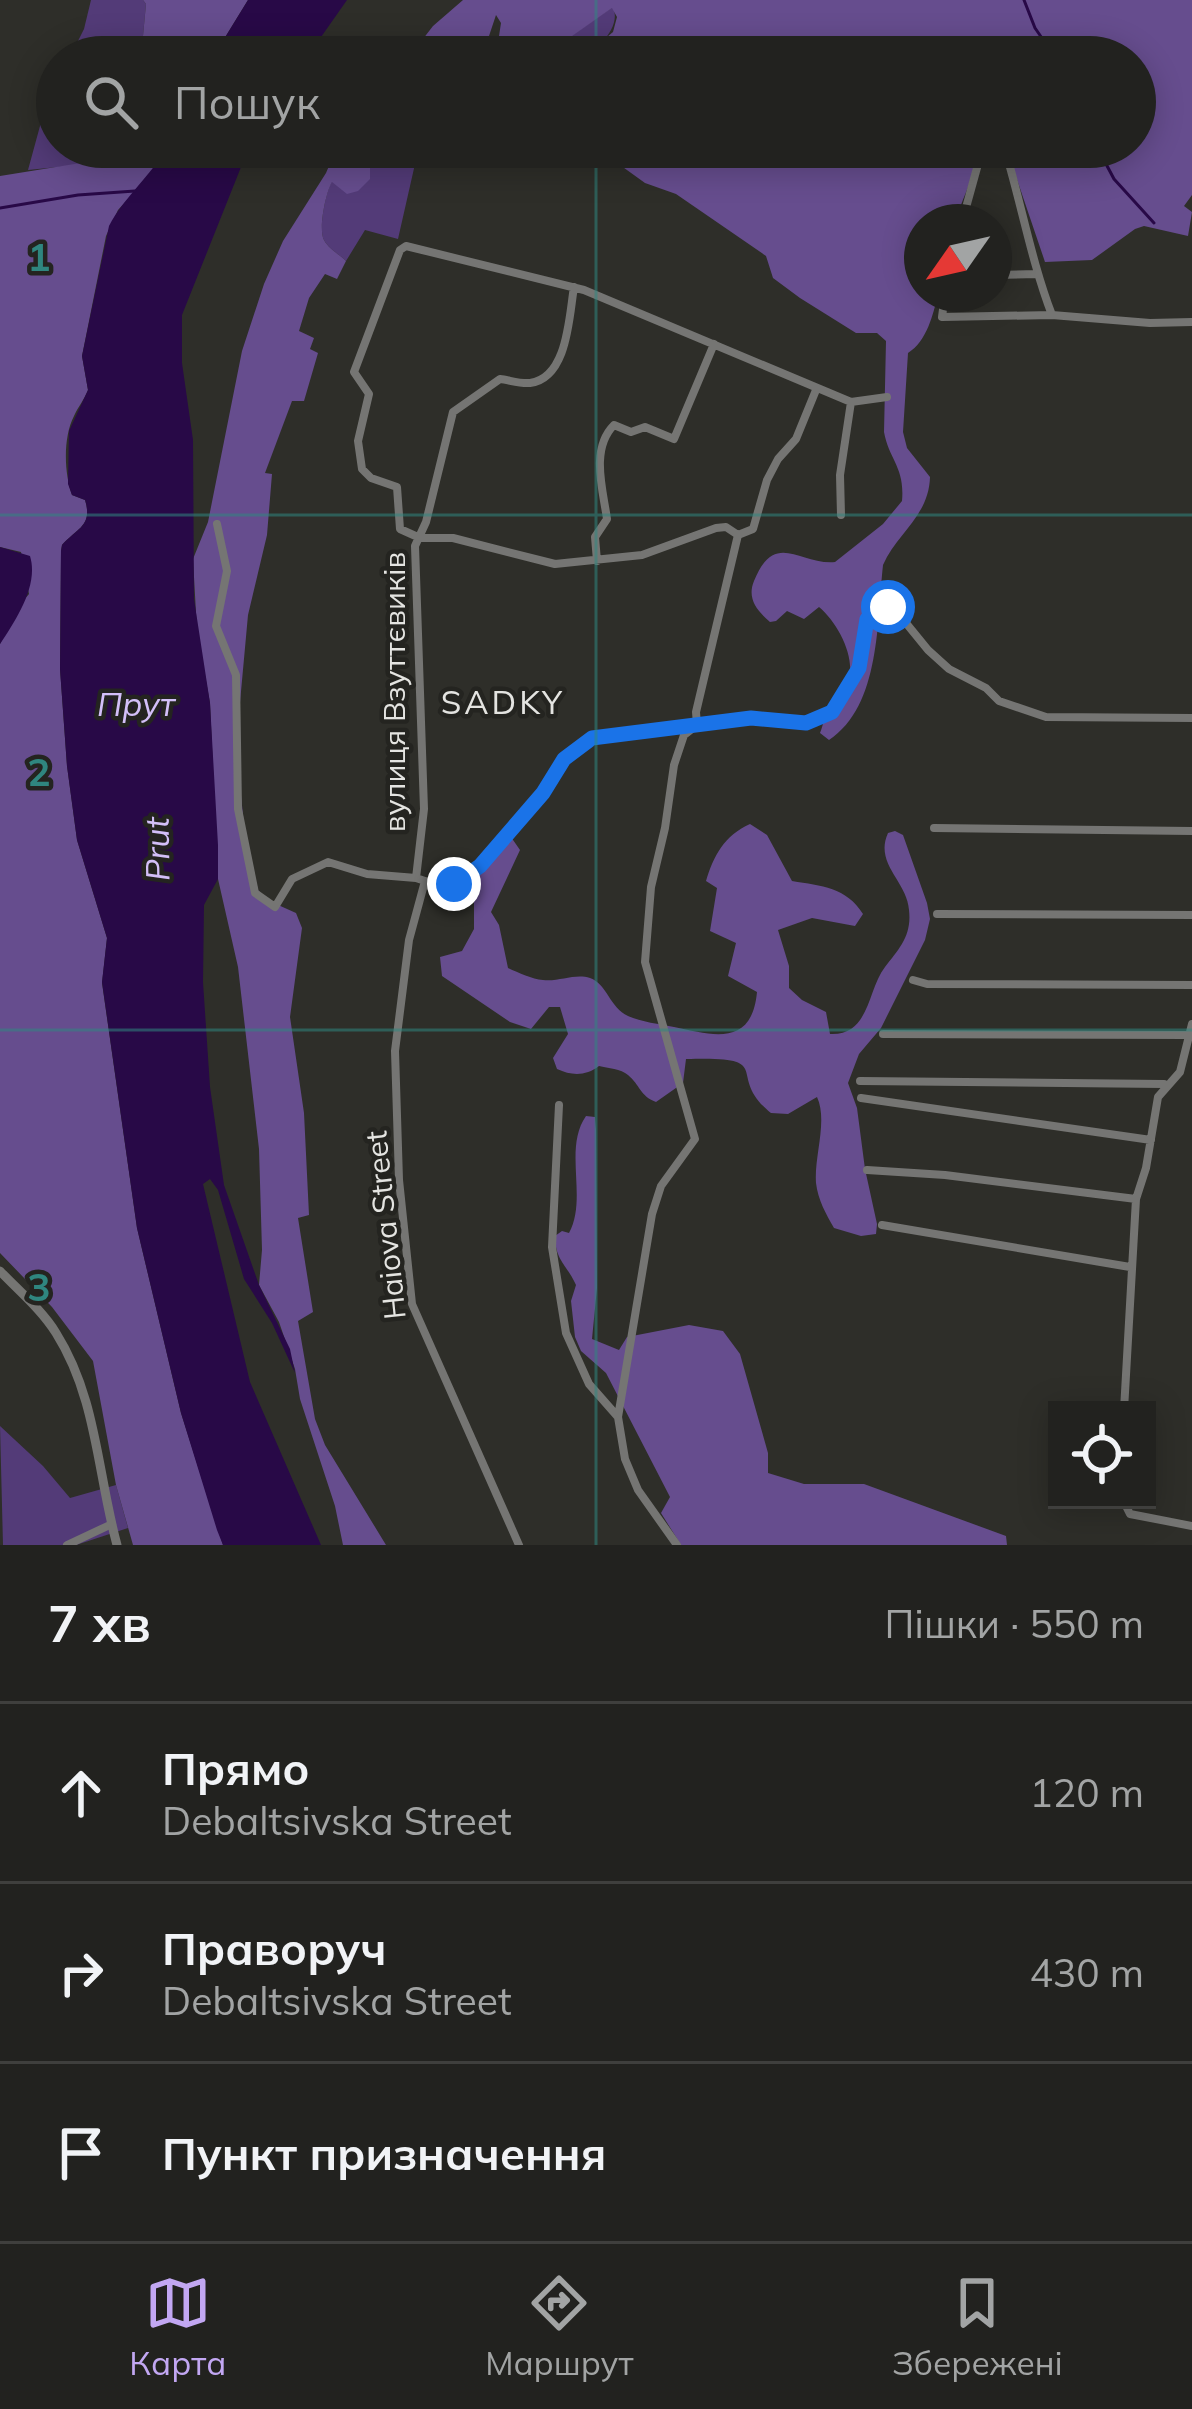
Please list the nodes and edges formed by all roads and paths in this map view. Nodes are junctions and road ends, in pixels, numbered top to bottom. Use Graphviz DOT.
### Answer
graph roads {
  1 [pos="977,168"];
  2 [pos="1010,168"];
  3 [pos="967,204"];
  4 [pos="1036,274"];
  5 [pos="1012,275"];
  6 [pos="574,287"];
  7 [pos="943,312"];
  8 [pos="1052,315"];
  9 [pos="1192,322"];
  10 [pos="714,344"];
  11 [pos="817,390"];
  12 [pos="886,397"];
  13 [pos="851,402"];
  14 [pos="841,515"];
  15 [pos="217,524"];
  16 [pos="738,535"];
  17 [pos="420,538"];
  18 [pos="597,561"];
  19 [pos="1192,718"];
  20 [pos="697,725"];
  21 [pos="934,828"];
  22 [pos="1192,831"];
  23 [pos="420,880"];
  24 [pos="938,914"];
  25 [pos="1192,915"];
  26 [pos="913,980"];
  27 [pos="1192,985"];
  28 [pos="1192,1024"];
  29 [pos="883,1034"];
  30 [pos="1187,1035"];
  31 [pos="860,1081"];
  32 [pos="1168,1084"];
  33 [pos="861,1098"];
  34 [pos="559,1105"];
  35 [pos="1151,1140"];
  36 [pos="867,1170"];
  37 [pos="1136,1198"];
  38 [pos="882,1226"];
  39 [pos="1130,1267"];
  40 [pos="0,1271"];
  41 [pos="1124,1401"];
  42 [pos="618,1417"];
  43 [pos="1128,1509"];
  44 [pos="112,1524"];
  45 [pos="1192,1526"];
  46 [pos="67,1545"];
  47 [pos="117,1545"];
  48 [pos="519,1545"];
  49 [pos="677,1545"];
  1 -- 3 [label="street"];
  2 -- 4 [label="street"];
  4 -- 5 [label="street"];
  4 -- 8 [label="street"];
  6 -- 10 [label="street"];
  6 -- 17 [label="street"];
  6 -- 17 [label="street"];
  7 -- 8 [label="street"];
  8 -- 9 [label="street"];
  10 -- 11 [label="street"];
  10 -- 18 [label="street"];
  11 -- 13 [label="street"];
  11 -- 16 [label="street"];
  12 -- 13 [label="street"];
  13 -- 14 [label="street"];
  15 -- 23 [label="street"];
  16 -- 18 [label="street, вулиця Взуттєвиків"];
  16 -- 20 [label="street"];
  17 -- 18 [label="street, вулиця Взуттєвиків"];
  17 -- 23 [label="street, вулиця Взуттєвиків"];
  19 -- 20 [label="street"];
  20 -- 23 [label="street"];
  20 -- 42 [label="street"];
  21 -- 22 [label="street"];
  23 -- 48 [label="street, Haiova Street"];
  24 -- 25 [label="street"];
  26 -- 27 [label="street"];
  28 -- 30 [label="street"];
  29 -- 30 [label="street"];
  30 -- 32 [label="street"];
  31 -- 32 [label="street"];
  32 -- 35 [label="street"];
  33 -- 35 [label="street"];
  34 -- 42 [label="street"];
  35 -- 37 [label="street"];
  36 -- 37 [label="street"];
  37 -- 39 [label="street"];
  38 -- 39 [label="street"];
  39 -- 41 [label="street"];
  40 -- 44 [label="street"];
  42 -- 49 [label="street"];
  43 -- 45 [label="street"];
  44 -- 46 [label="street"];
  44 -- 47 [label="street"];
}
